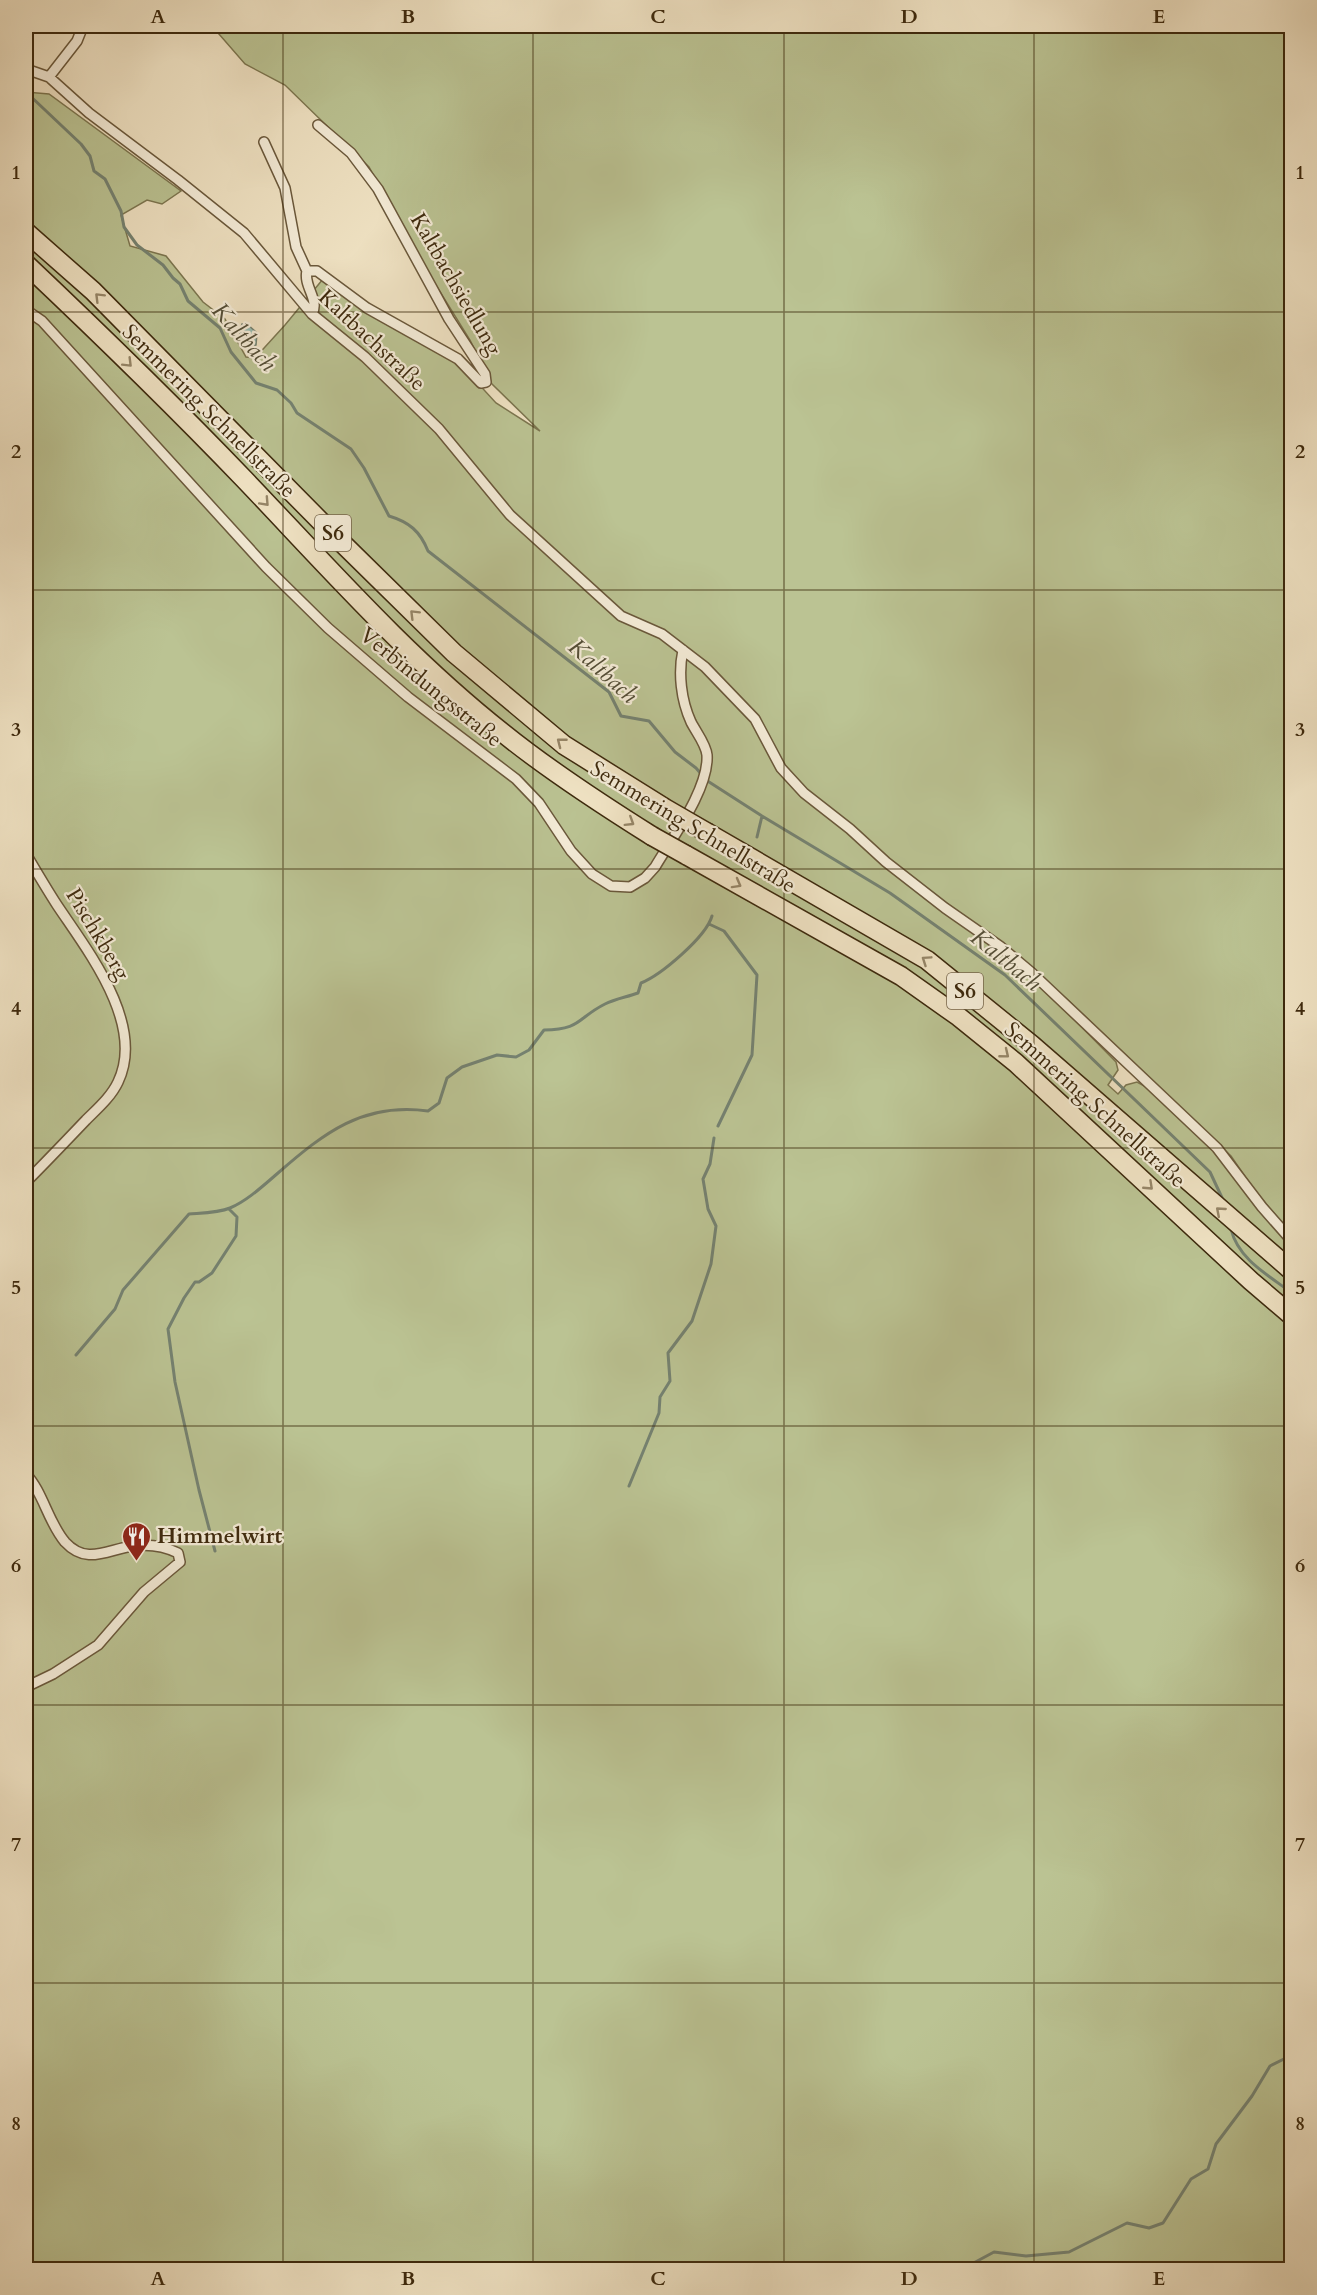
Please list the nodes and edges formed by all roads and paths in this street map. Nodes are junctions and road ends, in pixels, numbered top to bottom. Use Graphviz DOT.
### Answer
graph roads {
  1 [pos="83,26"];
  2 [pos="26,69"];
  3 [pos="49,77"];
  4 [pos="318,125"];
  5 [pos="264,142"];
  6 [pos="26,232"];
  7 [pos="26,264"];
  8 [pos="307,272"];
  9 [pos="26,310"];
  10 [pos="312,314"];
  11 [pos="683,650"];
  12 [pos="26,854"];
  13 [pos="26,1182"];
  14 [pos="1292,1241"];
  15 [pos="1292,1271"];
  16 [pos="1292,1316"];
  17 [pos="26,1474"];
  18 [pos="26,1687"];
  1 -- 3 [label="street"];
  2 -- 3 [label="street, Kaltbachstraße"];
  3 -- 10 [label="street, Kaltbachstraße"];
  4 -- 8 [label="street, Kaltbachsiedlung"];
  5 -- 8 [label="street"];
  15 -- 6 [label="highway, Semmering Schnellstraße / S6, one-way, bridge"];
  7 -- 16 [label="highway, Semmering Schnellstraße / S6, one-way, bridge"];
  8 -- 10 [label="street"];
  9 -- 11 [label="street, Verbindungsstraße"];
  10 -- 11 [label="street, Kaltbachstraße"];
  11 -- 14 [label="street, Kaltbachstraße"];
  12 -- 13 [label="street, Pischkberg"];
  17 -- 18 [label="street"];
}
